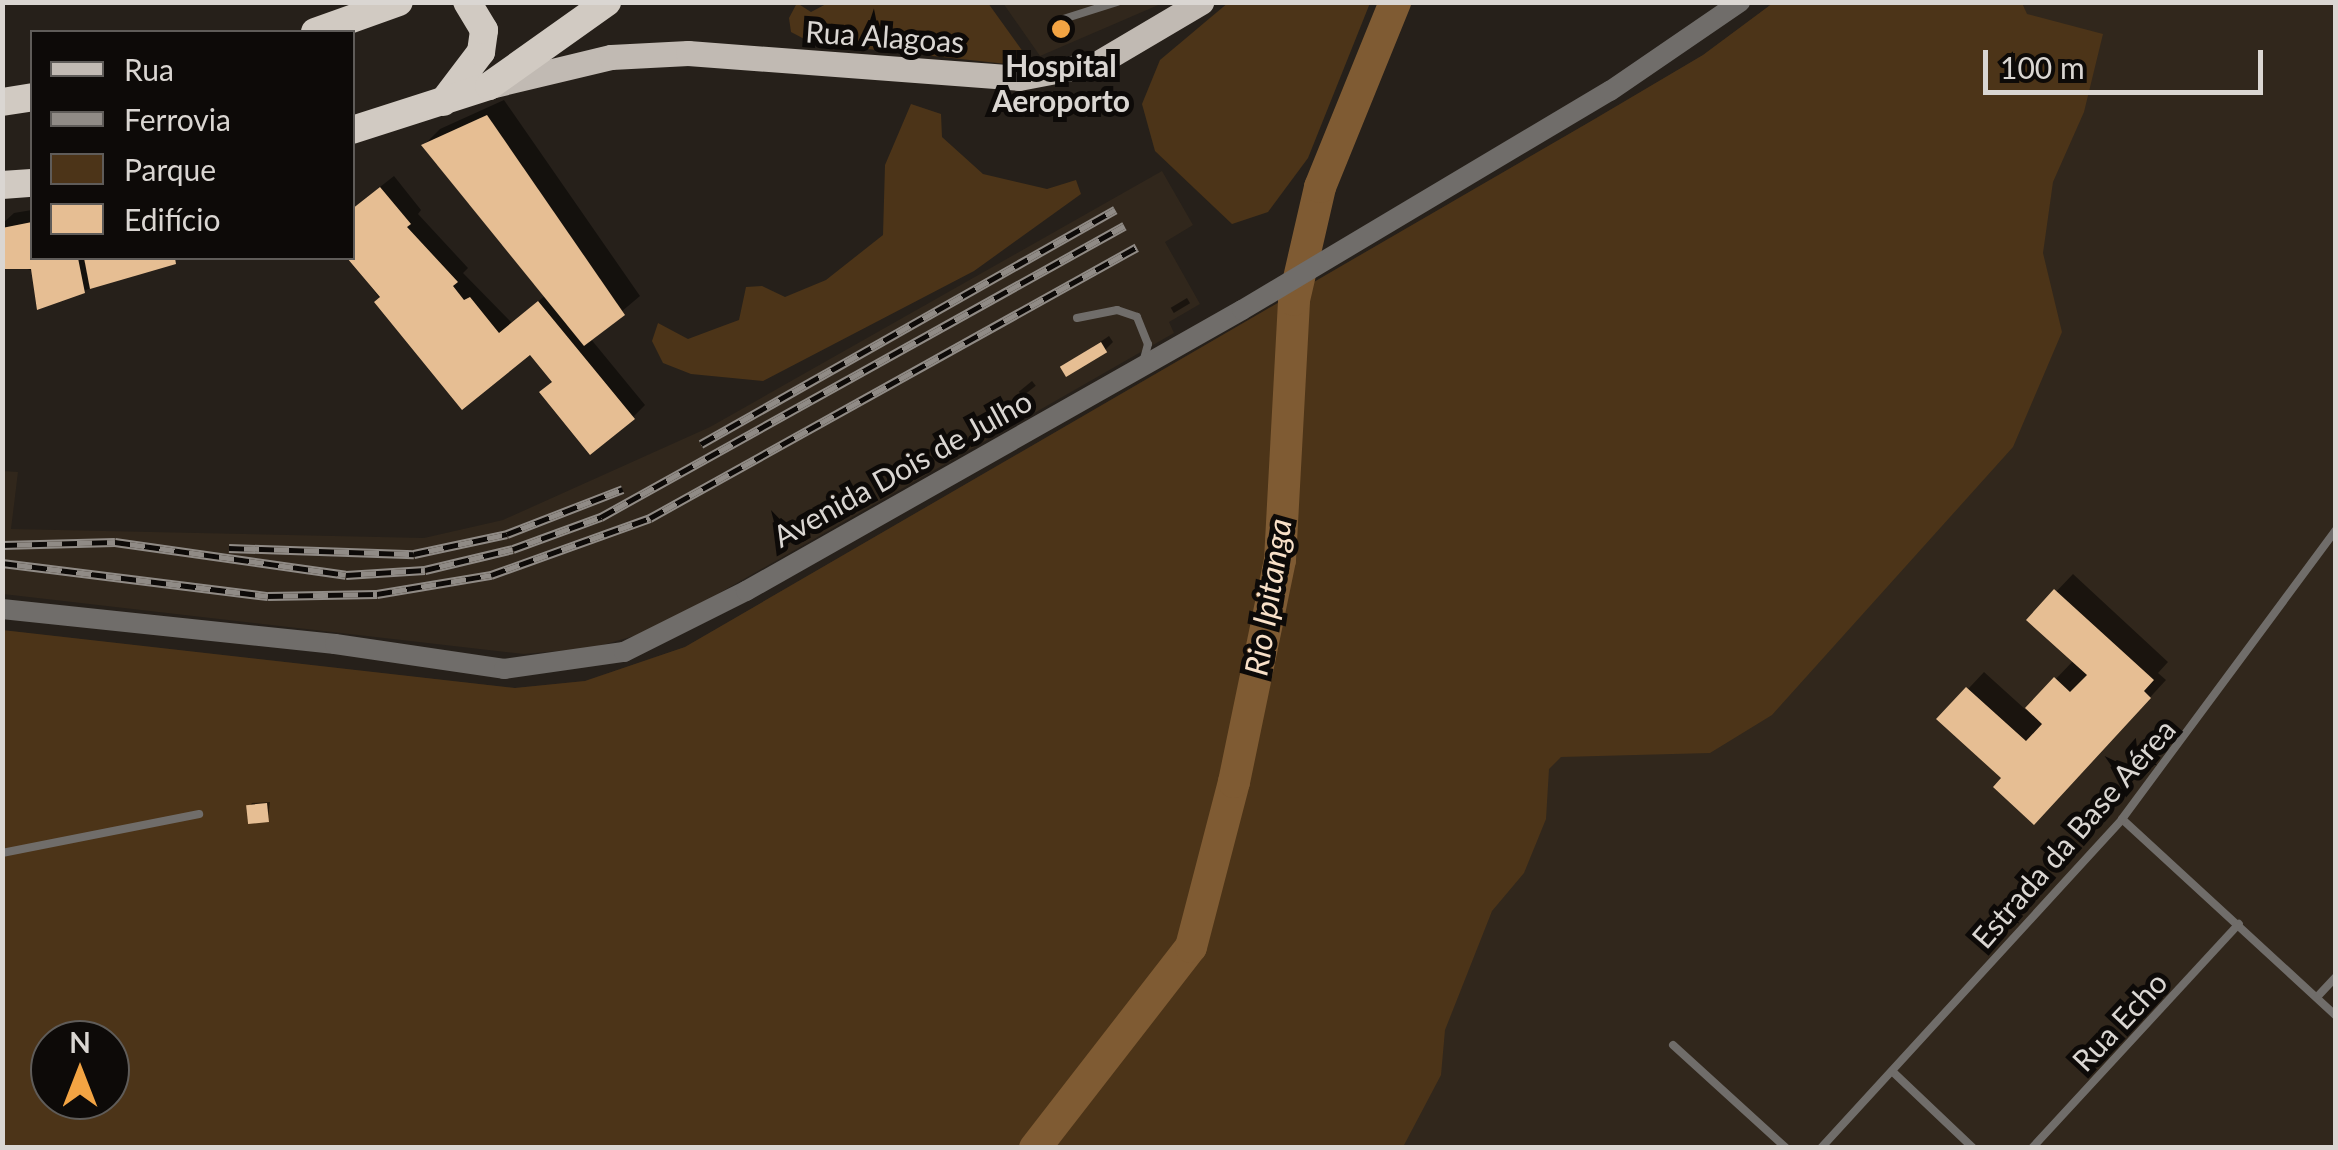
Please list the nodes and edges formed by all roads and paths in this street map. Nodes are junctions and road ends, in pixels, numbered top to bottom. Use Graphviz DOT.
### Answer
graph roads {
  1 [pos="467,2"];
  2 [pos="607,2"];
  3 [pos="1117,2"];
  4 [pos="1201,2"];
  5 [pos="1740,2"];
  6 [pos="394,6"];
  7 [pos="1056,21"];
  8 [pos="321,30"];
  9 [pos="489,86"];
  10 [pos="30,97"];
  11 [pos="2,102"];
  12 [pos="442,103"];
  13 [pos="355,129"];
  14 [pos="30,183"];
  15 [pos="2,186"];
  16 [pos="1077,318"];
  17 [pos="1142,367"];
  18 [pos="2336,530"];
  19 [pos="2,609"];
  20 [pos="199,814"];
  21 [pos="2122,819"];
  22 [pos="2,854"];
  23 [pos="2238,924"];
  24 [pos="2336,977"];
  25 [pos="2318,996"];
  26 [pos="2336,1016"];
  27 [pos="1673,1046"];
  28 [pos="1893,1072"];
  29 [pos="1786,1148"];
  30 [pos="1822,1148"];
  31 [pos="1973,1148"];
  32 [pos="2032,1148"];
  1 -- 12 [label="highway"];
  2 -- 9 [label="highway"];
  3 -- 7 [label="lane"];
  4 -- 9 [label="main road, Rua Alagoas"];
  5 -- 17 [label="street, Avenida Dois de Julho"];
  6 -- 8 [label="highway"];
  9 -- 12 [label="highway"];
  10 -- 11 [label="highway"];
  12 -- 13 [label="highway"];
  14 -- 15 [label="highway"];
  16 -- 17 [label="lane"];
  17 -- 19 [label="street, Avenida Dois de Julho"];
  18 -- 21 [label="lane, Estrada da Base Aérea"];
  20 -- 22 [label="lane"];
  21 -- 23 [label="lane"];
  21 -- 28 [label="lane, Estrada da Base Aérea"];
  23 -- 25 [label="lane"];
  23 -- 32 [label="lane, Rua Echo"];
  24 -- 25 [label="lane"];
  25 -- 26 [label="lane"];
  27 -- 29 [label="lane"];
  28 -- 30 [label="lane, Estrada da Base Aérea"];
  28 -- 31 [label="lane"];
}
